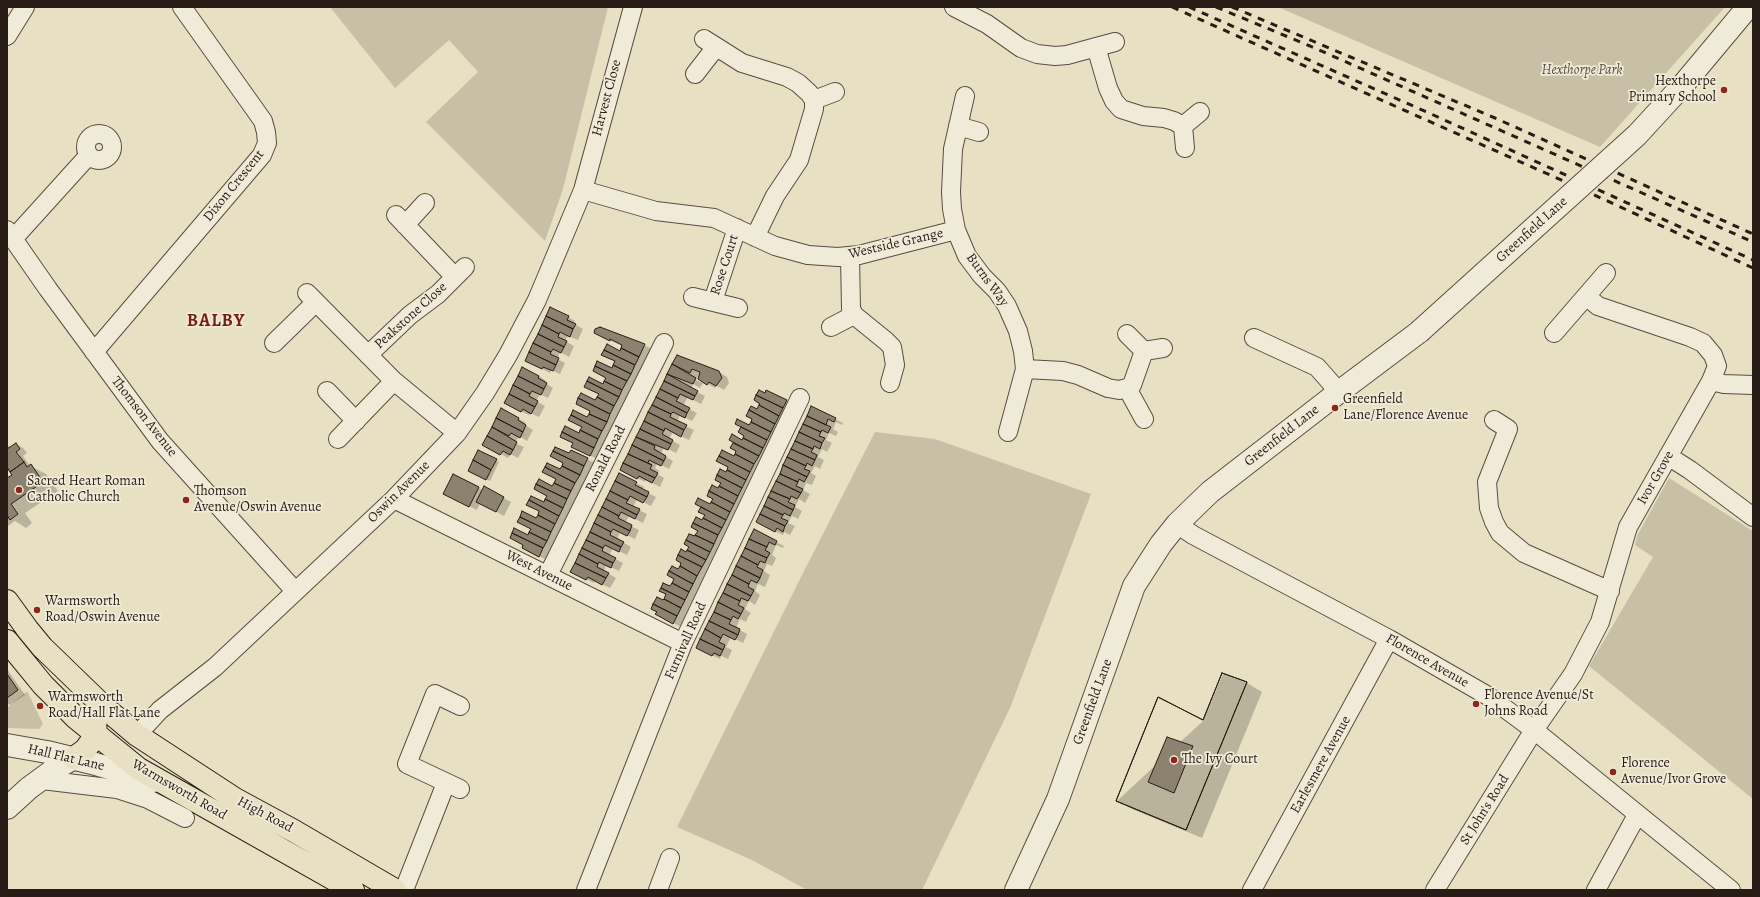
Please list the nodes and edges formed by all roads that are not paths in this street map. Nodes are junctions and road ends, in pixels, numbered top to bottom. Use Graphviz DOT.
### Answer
graph roads {
  1 [pos="25,7"];
  2 [pos="182,7"];
  3 [pos="633,7"];
  4 [pos="954,7"];
  5 [pos="1748,7"];
  6 [pos="7,36"];
  7 [pos="1115,42"];
  8 [pos="1096,47"];
  9 [pos="695,74"];
  10 [pos="835,92"];
  11 [pos="965,96"];
  12 [pos="814,100"];
  13 [pos="1200,112"];
  14 [pos="958,126"];
  15 [pos="1183,126"];
  16 [pos="979,132"];
  17 [pos="1185,148"];
  18 [pos="89,155"];
  19 [pos="583,190"];
  20 [pos="425,203"];
  21 [pos="737,228"];
  22 [pos="956,230"];
  23 [pos="10,234"];
  24 [pos="755,237"];
  25 [pos="850,256"];
  26 [pos="1606,273"];
  27 [pos="1586,296"];
  28 [pos="693,297"];
  29 [pos="713,302"];
  30 [pos="738,308"];
  31 [pos="854,315"];
  32 [pos="831,327"];
  33 [pos="1554,333"];
  34 [pos="1127,334"];
  35 [pos="1254,338"];
  36 [pos="274,343"];
  37 [pos="664,343"];
  38 [pos="1163,348"];
  39 [pos="94,352"];
  40 [pos="1144,352"];
  41 [pos="368,355"];
  42 [pos="1025,369"];
  43 [pos="394,381"];
  44 [pos="1711,381"];
  45 [pos="890,383"];
  46 [pos="1753,385"];
  47 [pos="1127,388"];
  48 [pos="327,391"];
  49 [pos="1339,392"];
  50 [pos="800,398"];
  51 [pos="1144,419"];
  52 [pos="1494,420"];
  53 [pos="356,421"];
  54 [pos="1008,432"];
  55 [pos="457,433"];
  56 [pos="338,439"];
  57 [pos="1668,456"];
  58 [pos="394,499"];
  59 [pos="1753,517"];
  60 [pos="1178,524"];
  61 [pos="548,575"];
  62 [pos="1610,590"];
  63 [pos="296,592"];
  64 [pos="7,601"];
  65 [pos="7,624"];
  66 [pos="28,630"];
  67 [pos="1389,639"];
  68 [pos="7,641"];
  69 [pos="683,643"];
  70 [pos="42,647"];
  71 [pos="460,706"];
  72 [pos="1534,730"];
  73 [pos="137,734"];
  74 [pos="96,735"];
  75 [pos="14,746"];
  76 [pos="74,758"];
  77 [pos="36,784"];
  78 [pos="170,786"];
  79 [pos="7,808"];
  80 [pos="1637,815"];
  81 [pos="185,818"];
  82 [pos="253,833"];
  83 [pos="670,858"];
  84 [pos="353,890"];
  85 [pos="395,890"];
  86 [pos="404,890"];
  87 [pos="586,890"];
  88 [pos="658,890"];
  89 [pos="1016,890"];
  90 [pos="1252,890"];
  91 [pos="1435,890"];
  92 [pos="1596,890"];
  93 [pos="1731,890"];
  1 -- 6 [label="street"];
  2 -- 39 [label="street, Dixon Crescent"];
  3 -- 19 [label="street, Harvest Close"];
  4 -- 8 [label="street"];
  5 -- 49 [label="street, Greenfield Lane, bridge"];
  7 -- 8 [label="street"];
  8 -- 15 [label="street"];
  9 -- 12 [label="street"];
  10 -- 12 [label="street"];
  11 -- 14 [label="street, Burns Way"];
  12 -- 24 [label="street"];
  13 -- 15 [label="street"];
  14 -- 16 [label="street"];
  14 -- 22 [label="street, Burns Way"];
  15 -- 17 [label="street"];
  18 -- 23 [label="street"];
  19 -- 21 [label="street, Westside Grange"];
  19 -- 55 [label="street, Oswin Avenue"];
  20 -- 41 [label="street, Peakstone Close"];
  21 -- 24 [label="street, Westside Grange"];
  21 -- 29 [label="street, Rose Court"];
  22 -- 25 [label="street, Westside Grange"];
  22 -- 42 [label="street, Burns Way"];
  23 -- 39 [label="street, Thomson Avenue"];
  24 -- 25 [label="street, Westside Grange"];
  25 -- 31 [label="street"];
  26 -- 27 [label="street"];
  27 -- 33 [label="street"];
  27 -- 44 [label="street, Ivor Grove"];
  28 -- 29 [label="street, Rose Court"];
  29 -- 30 [label="street, Rose Court"];
  31 -- 32 [label="street"];
  31 -- 45 [label="street"];
  34 -- 40 [label="street"];
  35 -- 49 [label="street"];
  36 -- 41 [label="street, Peakstone Close"];
  37 -- 61 [label="street, Ronald Road"];
  38 -- 40 [label="street"];
  39 -- 63 [label="street, Thomson Avenue"];
  40 -- 47 [label="street"];
  41 -- 43 [label="street, Peakstone Close"];
  42 -- 47 [label="street"];
  42 -- 54 [label="street, Burns Way"];
  43 -- 53 [label="street"];
  43 -- 55 [label="street, Peakstone Close"];
  44 -- 46 [label="street"];
  44 -- 57 [label="street, Ivor Grove"];
  47 -- 51 [label="street"];
  48 -- 53 [label="street"];
  49 -- 60 [label="street, Greenfield Lane"];
  50 -- 69 [label="street, Furnivall Road"];
  52 -- 62 [label="street"];
  53 -- 56 [label="street"];
  55 -- 58 [label="street, Oswin Avenue"];
  57 -- 59 [label="street"];
  57 -- 62 [label="street, Ivor Grove"];
  58 -- 61 [label="street, West Avenue"];
  58 -- 63 [label="street, Oswin Avenue"];
  60 -- 67 [label="street, Florence Avenue"];
  60 -- 89 [label="street, Greenfield Lane"];
  61 -- 69 [label="street, West Avenue"];
  62 -- 72 [label="street, Ivor Grove"];
  63 -- 73 [label="street, Oswin Avenue"];
  64 -- 66 [label="main road"];
  65 -- 66 [label="main road"];
  66 -- 70 [label="main road"];
  67 -- 72 [label="street, Florence Avenue"];
  67 -- 90 [label="street, Earlesmere Avenue"];
  68 -- 74 [label="main road, Warmsworth Road"];
  69 -- 87 [label="street, Furnivall Road"];
  70 -- 73 [label="main road"];
  70 -- 74 [label="main road"];
  71 -- 86 [label="street"];
  72 -- 80 [label="street, Florence Avenue"];
  72 -- 91 [label="street, St John's Road"];
  73 -- 82 [label="main road"];
  73 -- 85 [label="main road, High Road"];
  74 -- 76 [label="main road"];
  74 -- 78 [label="main road, Warmsworth Road"];
  75 -- 76 [label="street, Hall Flat Lane"];
  75 -- 77 [label="street"];
  76 -- 77 [label="street"];
  76 -- 78 [label="street, Hall Flat Lane"];
  77 -- 79 [label="street"];
  77 -- 81 [label="street"];
  78 -- 82 [label="main road, Warmsworth Road"];
  80 -- 92 [label="street"];
  80 -- 93 [label="street, Florence Avenue"];
  82 -- 84 [label="main road, High Road"];
  83 -- 88 [label="street"];
}
